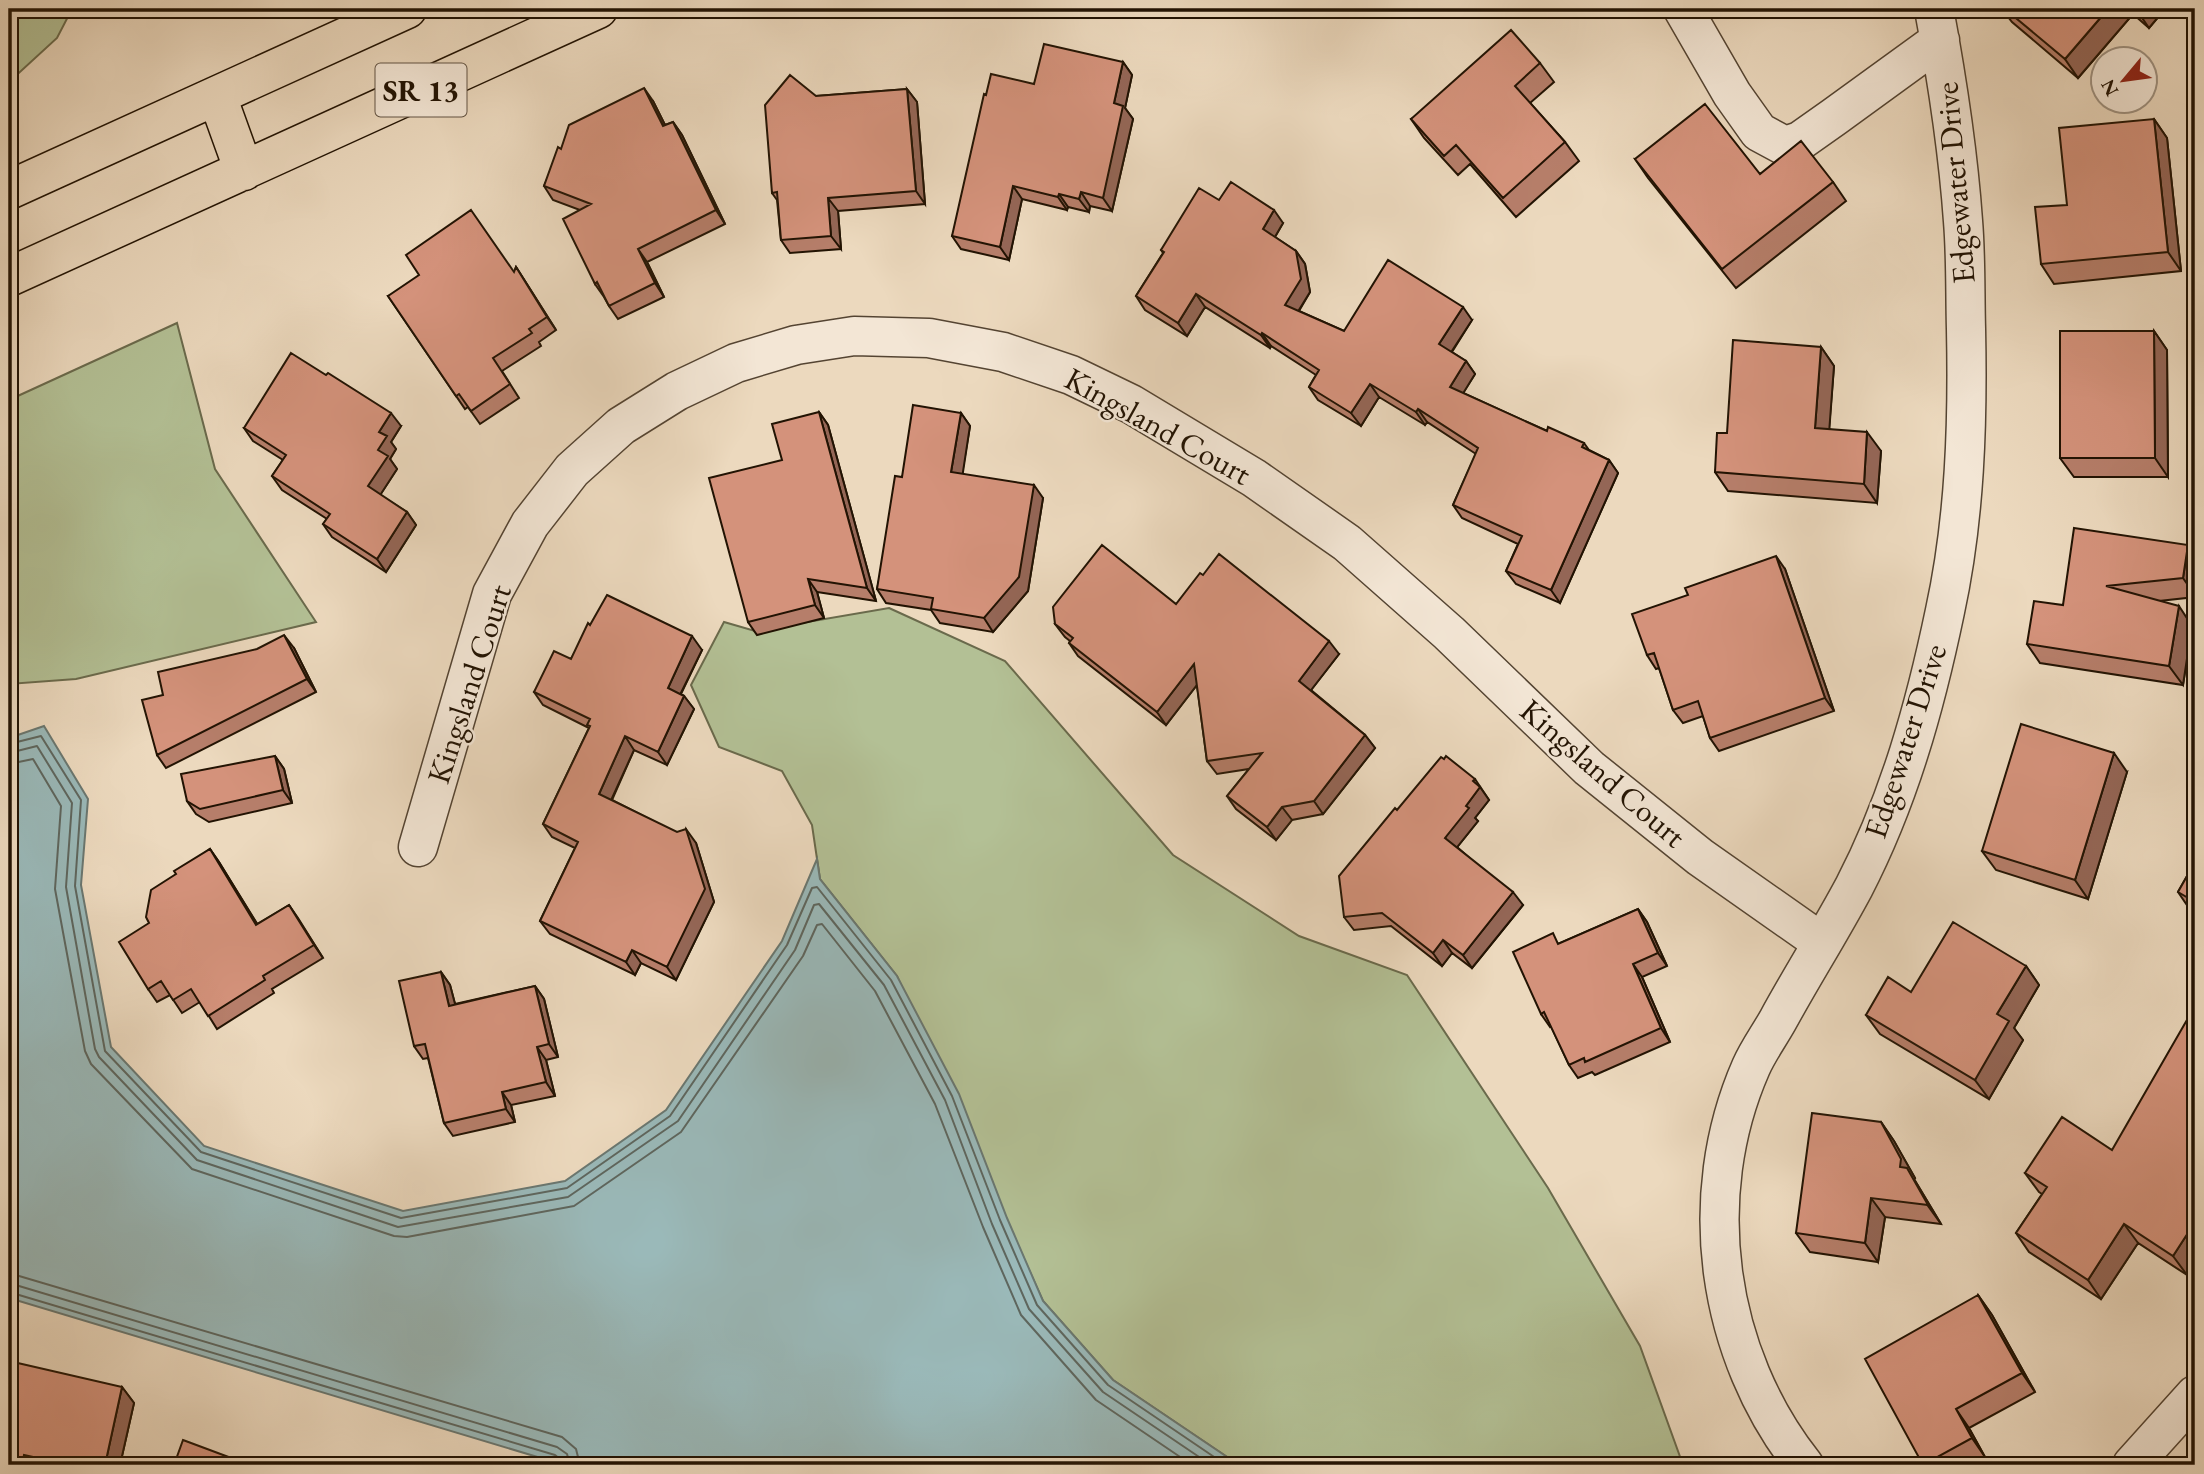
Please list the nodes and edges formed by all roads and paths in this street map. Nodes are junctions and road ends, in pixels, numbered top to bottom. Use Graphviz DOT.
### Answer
graph roads {
  1 [pos="407,9"];
  2 [pos="598,9"];
  3 [pos="1683,9"];
  4 [pos="1937,24"];
  5 [pos="217,96"];
  6 [pos="244,171"];
  7 [pos="9,190"];
  8 [pos="9,277"];
  9 [pos="418,847"];
  10 [pos="1821,942"];
  11 [pos="2195,1395"];
  12 [pos="1804,1465"];
  13 [pos="2132,1465"];
  1 -- 5 [label="main road, SR 13"];
  2 -- 6 [label="main road, SR 13"];
  3 -- 4 [label="street"];
  4 -- 10 [label="street, Edgewater Drive"];
  5 -- 6 [label="main road"];
  5 -- 7 [label="main road, SR 13"];
  6 -- 8 [label="main road, SR 13"];
  9 -- 10 [label="street, Kingsland Court"];
  10 -- 12 [label="street, Edgewater Drive"];
  11 -- 13 [label="street"];
}
